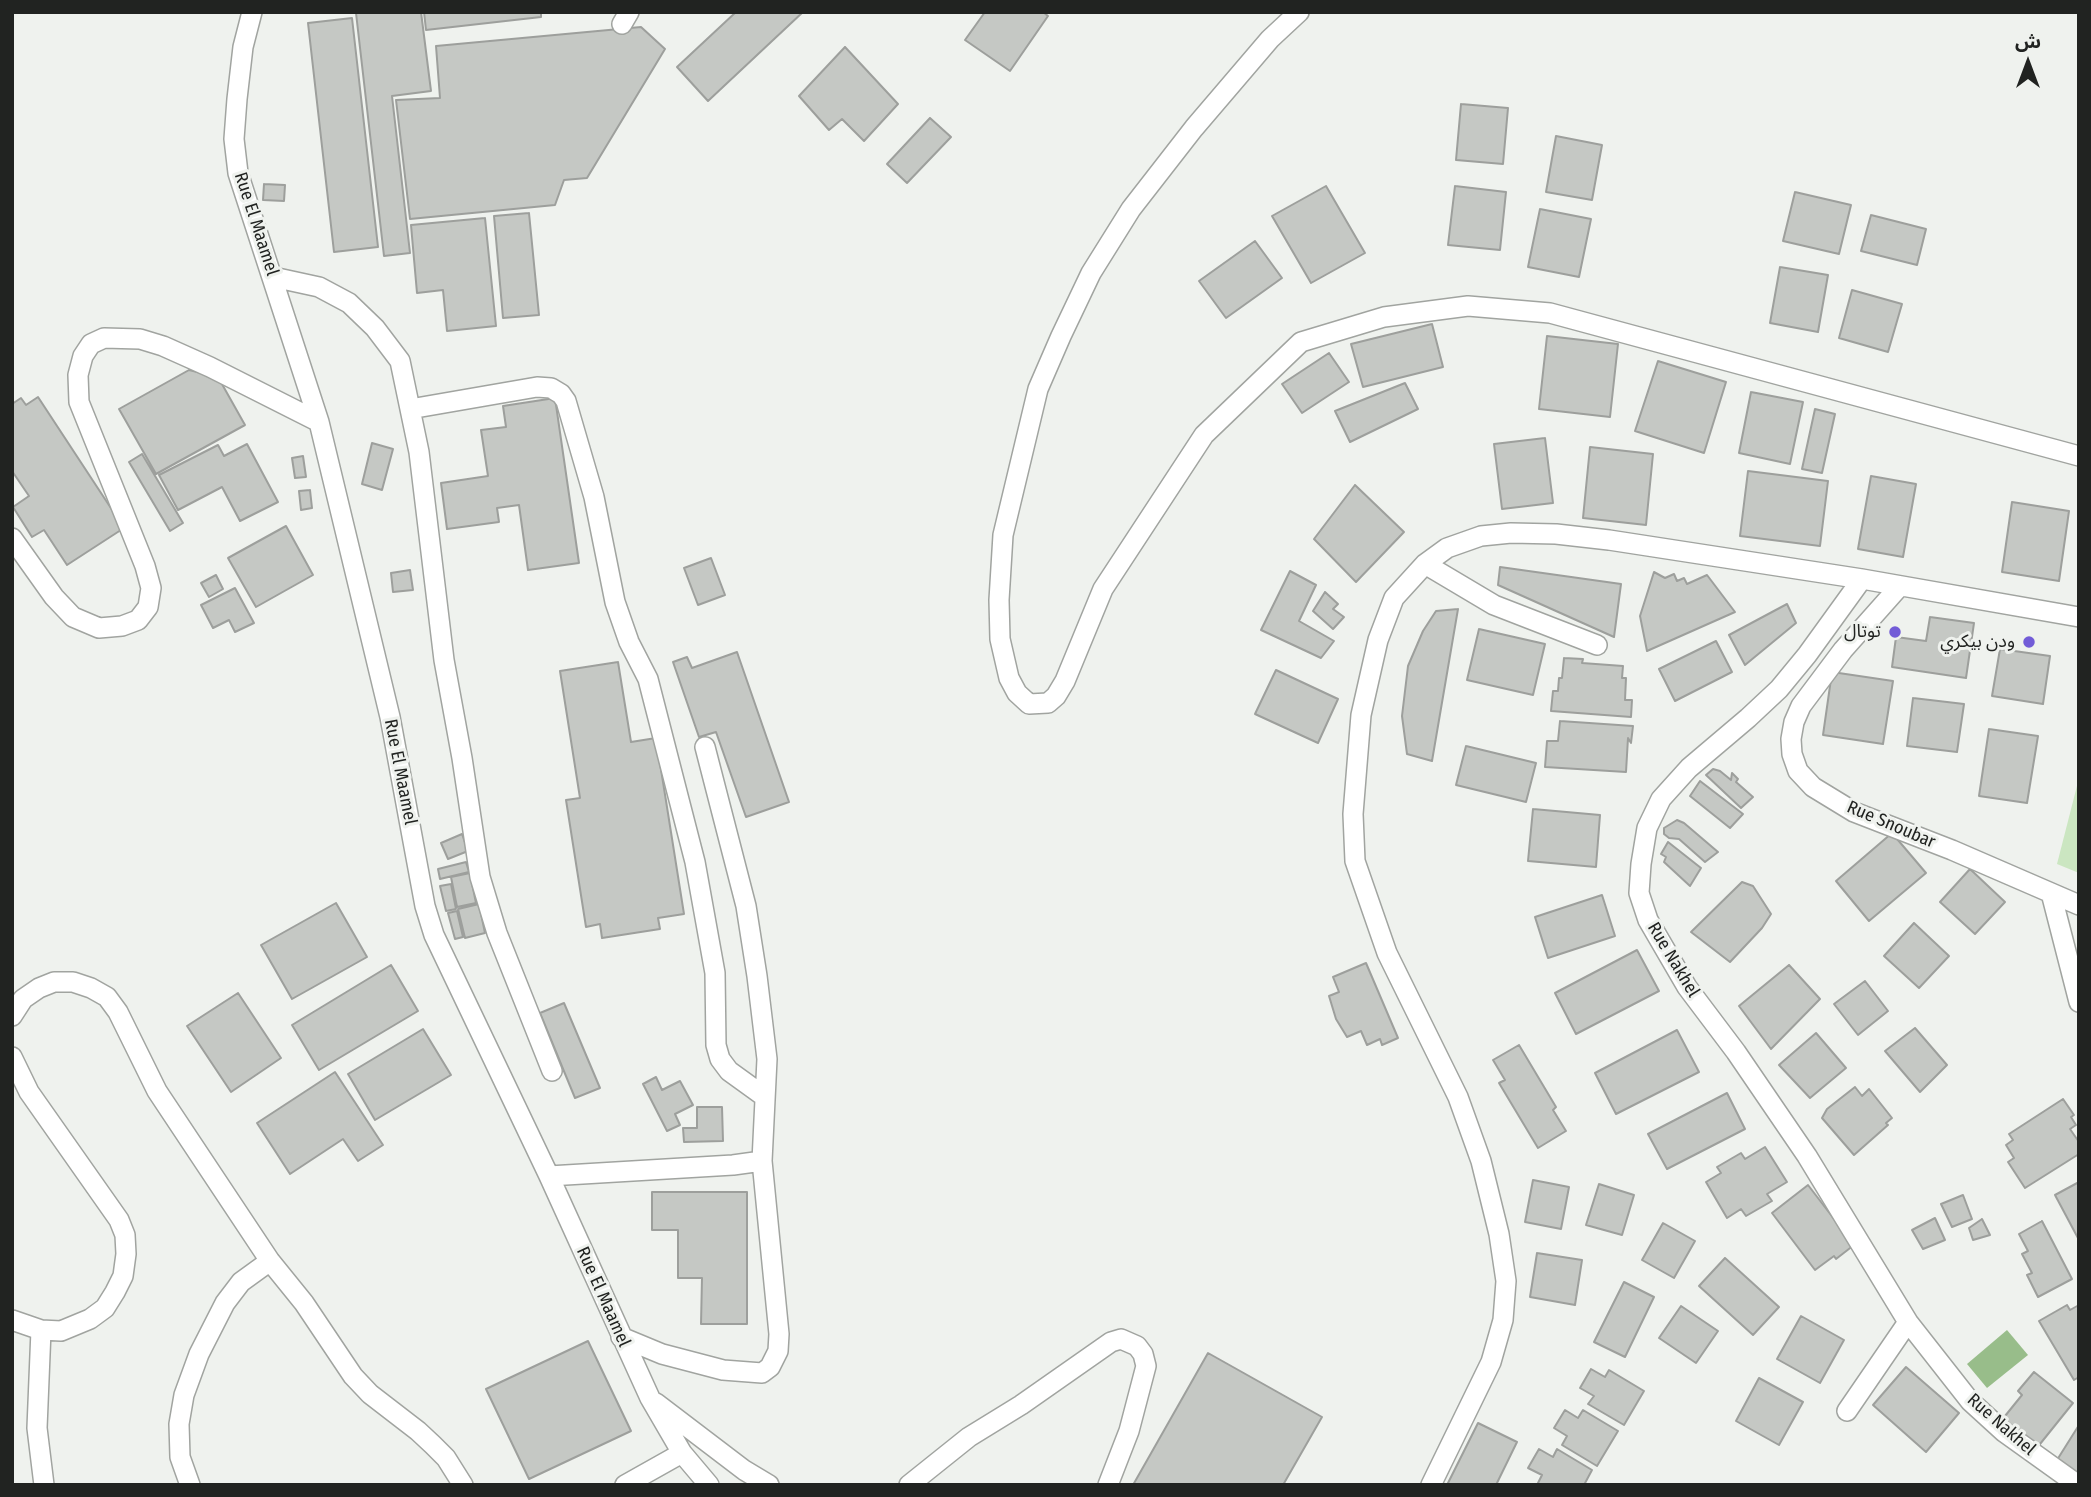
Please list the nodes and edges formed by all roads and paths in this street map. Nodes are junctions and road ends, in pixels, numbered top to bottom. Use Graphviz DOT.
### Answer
graph roads {
  1 [pos="252,12"];
  2 [pos="1299,12"];
  3 [pos="273,277"];
  4 [pos="410,409"];
  5 [pos="319,422"];
  6 [pos="2079,456"];
  7 [pos="12,538"];
  8 [pos="1425,565"];
  9 [pos="1862,579"];
  10 [pos="1899,586"];
  11 [pos="2079,617"];
  12 [pos="1597,645"];
  13 [pos="705,747"];
  14 [pos="2051,893"];
  15 [pos="2079,905"];
  16 [pos="2079,1002"];
  17 [pos="12,1016"];
  18 [pos="12,1057"];
  19 [pos="552,1071"];
  20 [pos="765,1097"];
  21 [pos="762,1161"];
  22 [pos="549,1176"];
  23 [pos="270,1261"];
  24 [pos="12,1320"];
  25 [pos="1908,1322"];
  26 [pos="41,1330"];
  27 [pos="621,1337"];
  28 [pos="650,1398"];
  29 [pos="1847,1411"];
  30 [pos="682,1453"];
  31 [pos="44,1485"];
  32 [pos="190,1485"];
  33 [pos="463,1485"];
  34 [pos="625,1485"];
  35 [pos="709,1485"];
  36 [pos="769,1485"];
  37 [pos="909,1485"];
  38 [pos="1108,1485"];
  39 [pos="1431,1485"];
  40 [pos="2078,1485"];
  1 -- 3 [label="street, Rue El Maamel"];
  2 -- 6 [label="street"];
  3 -- 4 [label="street"];
  3 -- 5 [label="street, Rue El Maamel"];
  4 -- 19 [label="street"];
  4 -- 20 [label="street"];
  5 -- 7 [label="street"];
  5 -- 22 [label="street, Rue El Maamel"];
  8 -- 9 [label="street"];
  8 -- 12 [label="street"];
  8 -- 39 [label="street"];
  9 -- 10 [label="street"];
  9 -- 25 [label="street, Rue Nakhel"];
  10 -- 11 [label="street"];
  10 -- 14 [label="street, Rue Snoubar"];
  13 -- 20 [label="street"];
  14 -- 15 [label="street, Rue Snoubar"];
  14 -- 16 [label="street"];
  17 -- 23 [label="street"];
  18 -- 26 [label="street"];
  20 -- 21 [label="street"];
  21 -- 22 [label="street"];
  21 -- 27 [label="street"];
  22 -- 27 [label="street, Rue El Maamel"];
  23 -- 32 [label="street"];
  23 -- 33 [label="street"];
  24 -- 26 [label="street"];
  25 -- 29 [label="street"];
  25 -- 40 [label="street, Rue Nakhel"];
  26 -- 31 [label="street"];
  27 -- 28 [label="street, Rue El Maamel"];
  28 -- 30 [label="street, Rue El Maamel"];
  28 -- 36 [label="street"];
  30 -- 34 [label="street"];
  30 -- 35 [label="street, Rue El Maamel"];
  37 -- 38 [label="street"];
}
